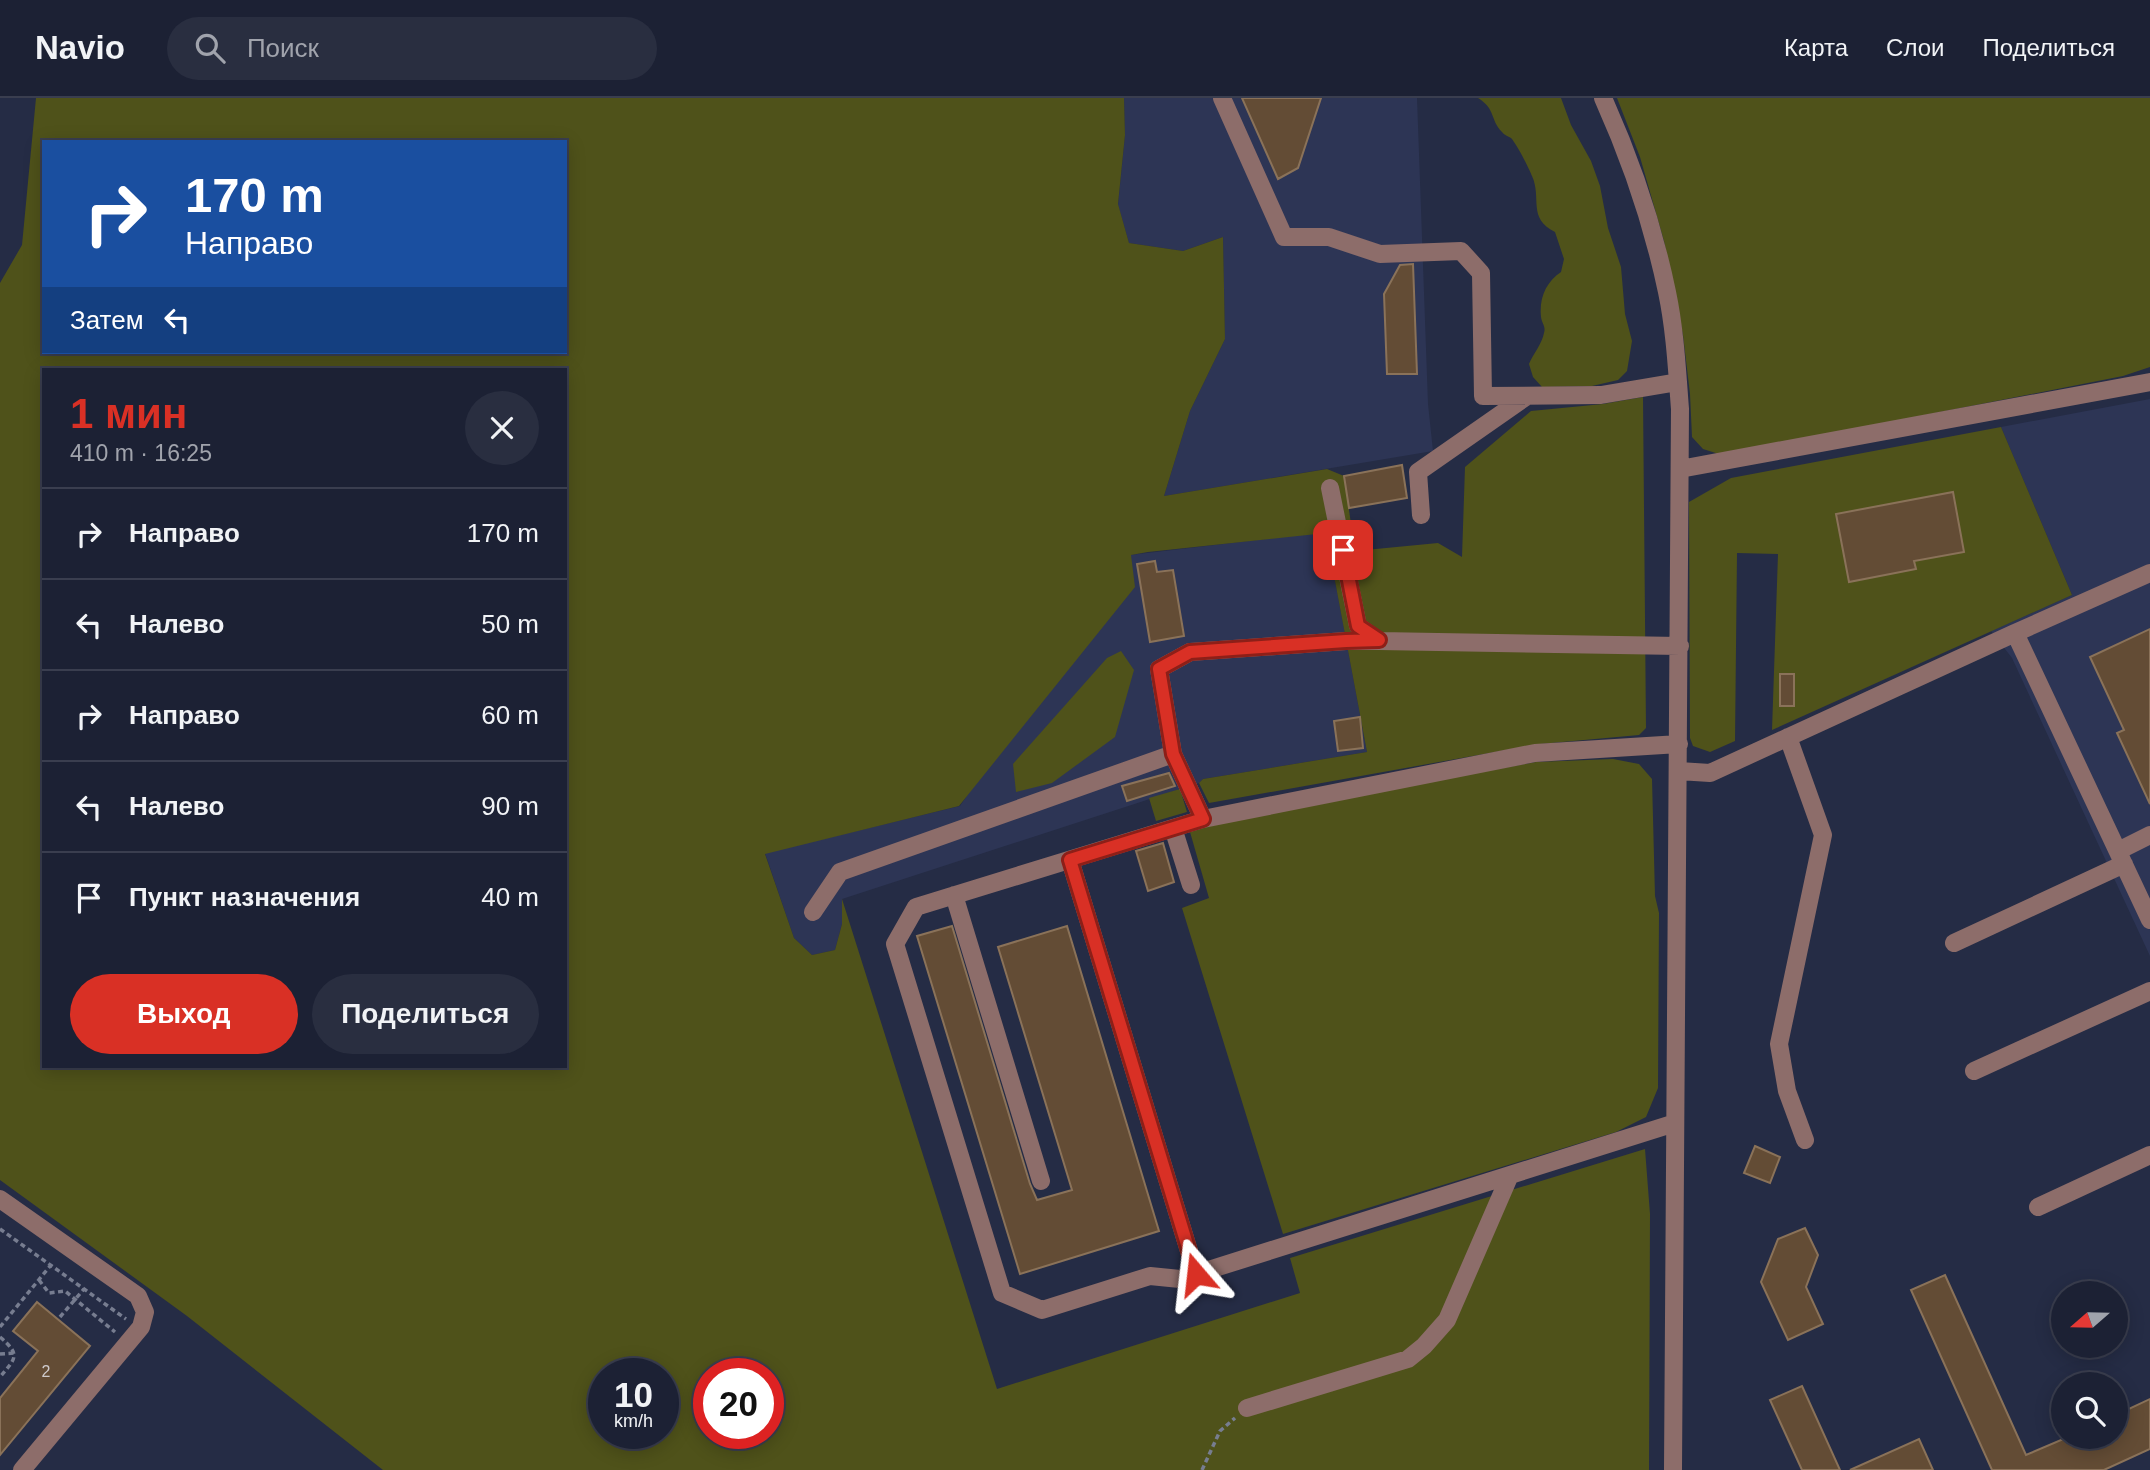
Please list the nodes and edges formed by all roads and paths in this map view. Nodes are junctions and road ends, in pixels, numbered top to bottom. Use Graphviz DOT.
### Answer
graph roads {
  1 [pos="1222,98"];
  2 [pos="1603,98"];
  3 [pos="1678,382"];
  4 [pos="2150,382"];
  5 [pos="1527,396"];
  6 [pos="1680,469"];
  7 [pos="1330,488"];
  8 [pos="1421,516"];
  9 [pos="2150,573"];
  10 [pos="2015,633"];
  11 [pos="1379,640"];
  12 [pos="1680,646"];
  13 [pos="1788,737"];
  14 [pos="1679,744"];
  15 [pos="1173,754"];
  16 [pos="1679,771"];
  17 [pos="1203,819"];
  18 [pos="1173,828"];
  19 [pos="2150,835"];
  20 [pos="2121,858"];
  21 [pos="1070,860"];
  22 [pos="1191,885"];
  23 [pos="954,895"];
  24 [pos="813,912"];
  25 [pos="2150,919"];
  26 [pos="1954,943"];
  27 [pos="2150,991"];
  28 [pos="1974,1071"];
  29 [pos="1675,1123"];
  30 [pos="1805,1140"];
  31 [pos="2150,1155"];
  32 [pos="1510,1175"];
  33 [pos="1041,1181"];
  34 [pos="0,1199"];
  35 [pos="2038,1208"];
  36 [pos="0,1229"];
  37 [pos="51,1265"];
  38 [pos="1196,1274"];
  39 [pos="39,1280"];
  40 [pos="84,1289"];
  41 [pos="75,1299"];
  42 [pos="60,1317"];
  43 [pos="0,1327"];
  44 [pos="0,1337"];
  45 [pos="14,1353"];
  46 [pos="0,1354"];
  47 [pos="0,1377"];
  48 [pos="1247,1408"];
  49 [pos="22,1470"];
  50 [pos="1202,1470"];
  51 [pos="1673,1470"];
  1 -- 5 [label="street"];
  2 -- 3 [label="street"];
  3 -- 5 [label="street"];
  3 -- 6 [label="street"];
  4 -- 6 [label="street"];
  5 -- 8 [label="street"];
  6 -- 12 [label="street"];
  7 -- 11 [label="street"];
  9 -- 10 [label="street"];
  10 -- 13 [label="street"];
  10 -- 20 [label="street"];
  11 -- 12 [label="street"];
  11 -- 15 [label="street"];
  12 -- 14 [label="street"];
  13 -- 16 [label="street"];
  13 -- 30 [label="street"];
  14 -- 16 [label="street"];
  14 -- 17 [label="street"];
  15 -- 17 [label="street"];
  15 -- 24 [label="street"];
  16 -- 29 [label="street"];
  17 -- 18 [label="street"];
  18 -- 21 [label="street"];
  18 -- 22 [label="street"];
  19 -- 20 [label="street"];
  20 -- 25 [label="street"];
  20 -- 26 [label="street"];
  21 -- 23 [label="street"];
  21 -- 38 [label="street"];
  23 -- 33 [label="street"];
  23 -- 38 [label="street"];
  27 -- 28 [label="street"];
  29 -- 32 [label="street"];
  29 -- 51 [label="street"];
  31 -- 35 [label="street"];
  32 -- 38 [label="street"];
  32 -- 48 [label="street"];
  34 -- 49 [label="street"];
  36 -- 37 [label="path"];
  37 -- 39 [label="path"];
  37 -- 40 [label="path"];
  39 -- 41 [label="path"];
  39 -- 43 [label="path"];
  40 -- 41 [label="path"];
  40 -- 41 [label="path"];
  41 -- 42 [label="path"];
  44 -- 45 [label="path"];
  45 -- 46 [label="path"];
  45 -- 47 [label="path"];
  48 -- 50 [label="path"];
}
